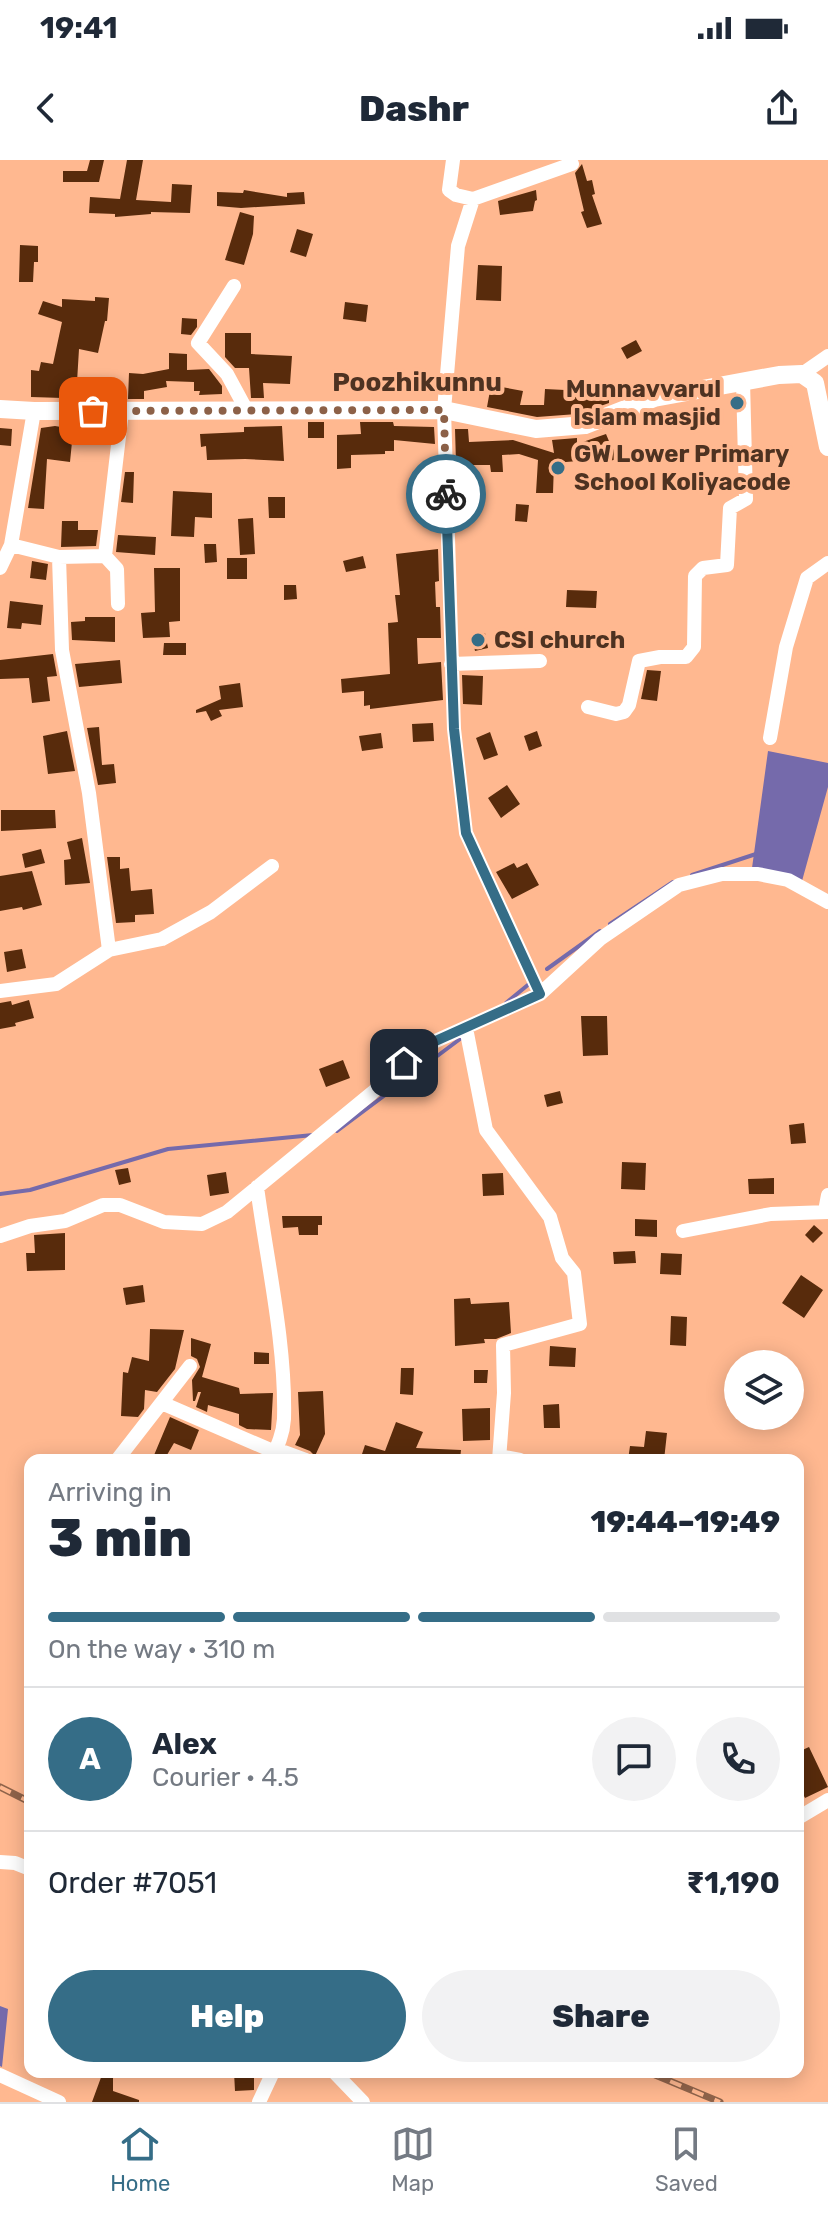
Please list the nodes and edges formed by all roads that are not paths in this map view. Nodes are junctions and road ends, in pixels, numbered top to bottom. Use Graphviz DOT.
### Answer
graph roads {
  1 [pos="453,160"];
  2 [pos="572,164"];
  3 [pos="473,199"];
  4 [pos="234,286"];
  5 [pos="828,356"];
  6 [pos="802,374"];
  7 [pos="743,381"];
  8 [pos="0,409"];
  9 [pos="444,410"];
  10 [pos="34,411"];
  11 [pos="122,411"];
  12 [pos="247,411"];
  13 [pos="828,447"];
  14 [pos="11,545"];
  15 [pos="105,556"];
  16 [pos="59,557"];
  17 [pos="828,563"];
  18 [pos="0,568"];
  19 [pos="118,604"];
  20 [pos="540,661"];
  21 [pos="451,664"];
  22 [pos="588,707"];
  23 [pos="770,738"];
  24 [pos="272,866"];
  25 [pos="828,902"];
  26 [pos="109,950"];
  27 [pos="0,991"];
  28 [pos="540,994"];
  29 [pos="467,1033"];
  30 [pos="257,1187"];
  31 [pos="828,1195"];
  32 [pos="826,1212"];
  33 [pos="683,1231"];
  34 [pos="0,1236"];
  35 [pos="190,1366"];
  36 [pos="164,1404"];
  37 [pos="122,1454"];
  38 [pos="274,1454"];
  39 [pos="499,1454"];
  40 [pos="828,1800"];
  41 [pos="804,1814"];
  42 [pos="0,1862"];
  43 [pos="24,1867"];
  44 [pos="0,2075"];
  45 [pos="270,2078"];
  46 [pos="340,2078"];
  47 [pos="59,2102"];
  48 [pos="259,2102"];
  49 [pos="363,2102"];
  1 -- 3 [label="street"];
  2 -- 3 [label="street"];
  3 -- 9 [label="street"];
  4 -- 12 [label="street"];
  5 -- 6 [label="street"];
  6 -- 7 [label="main road"];
  6 -- 13 [label="main road"];
  7 -- 9 [label="main road"];
  7 -- 22 [label="street"];
  8 -- 10 [label="main road"];
  9 -- 12 [label="main road"];
  9 -- 21 [label="street"];
  10 -- 11 [label="main road"];
  10 -- 14 [label="street"];
  11 -- 12 [label="main road"];
  11 -- 15 [label="street"];
  14 -- 16 [label="street"];
  14 -- 18 [label="street"];
  15 -- 16 [label="street"];
  15 -- 19 [label="street"];
  16 -- 26 [label="street"];
  17 -- 23 [label="street"];
  20 -- 21 [label="street"];
  21 -- 28 [label="street"];
  24 -- 26 [label="street"];
  25 -- 28 [label="street"];
  26 -- 27 [label="street"];
  28 -- 29 [label="street"];
  29 -- 30 [label="street"];
  29 -- 39 [label="street"];
  30 -- 34 [label="street"];
  30 -- 38 [label="street"];
  31 -- 32 [label="street"];
  32 -- 33 [label="street"];
  35 -- 36 [label="street"];
  36 -- 37 [label="street"];
  36 -- 38 [label="street"];
  40 -- 41 [label="street"];
  42 -- 43 [label="street"];
  44 -- 47 [label="street"];
  45 -- 48 [label="street"];
  46 -- 49 [label="street"];
}
